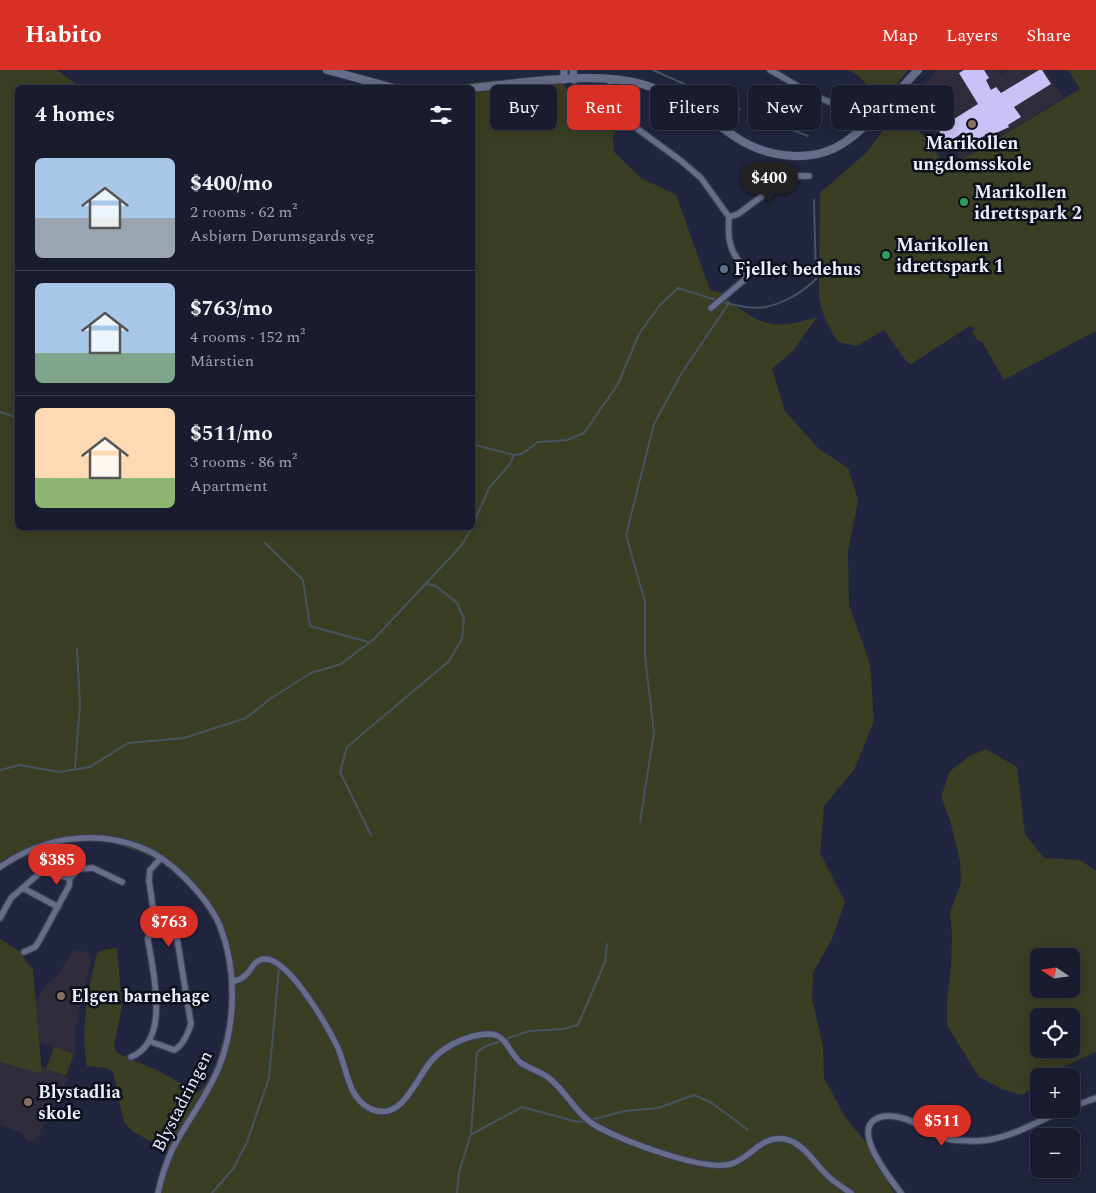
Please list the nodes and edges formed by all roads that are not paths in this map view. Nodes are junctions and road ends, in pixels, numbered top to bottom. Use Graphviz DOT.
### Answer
graph roads {
  1 [pos="328,70"];
  2 [pos="564,70"];
  3 [pos="573,70"];
  4 [pos="770,70"];
  5 [pos="918,70"];
  6 [pos="564,80"];
  7 [pos="574,80"];
  8 [pos="611,80"];
  9 [pos="383,85"];
  10 [pos="475,88"];
  11 [pos="831,102"];
  12 [pos="809,176"];
  13 [pos="729,217"];
  14 [pos="711,308"];
  15 [pos="36,848"];
  16 [pos="161,858"];
  17 [pos="0,867"];
  18 [pos="42,871"];
  19 [pos="70,878"];
  20 [pos="122,882"];
  21 [pos="23,888"];
  22 [pos="58,907"];
  23 [pos="156,913"];
  24 [pos="0,918"];
  25 [pos="24,952"];
  26 [pos="232,982"];
  27 [pos="149,1041"];
  28 [pos="132,1057"];
  29 [pos="1096,1098"];
  30 [pos="1080,1104"];
  31 [pos="1046,1118"];
  32 [pos="158,1193"];
  33 [pos="851,1193"];
  34 [pos="901,1193"];
  1 -- 9 [label="main road"];
  2 -- 6 [label="street"];
  3 -- 7 [label="street"];
  4 -- 11 [label="street"];
  5 -- 8 [label="main road"];
  6 -- 7 [label="main road"];
  6 -- 10 [label="main road"];
  7 -- 8 [label="main road"];
  8 -- 13 [label="street"];
  12 -- 13 [label="street"];
  13 -- 14 [label="street"];
  15 -- 16 [label="street, Blystadringen"];
  15 -- 17 [label="street, Blystadringen"];
  15 -- 18 [label="street"];
  16 -- 23 [label="street"];
  16 -- 26 [label="street, Blystadringen"];
  18 -- 19 [label="street"];
  18 -- 21 [label="street"];
  19 -- 20 [label="street"];
  19 -- 22 [label="street"];
  21 -- 22 [label="street"];
  21 -- 24 [label="street"];
  22 -- 25 [label="street"];
  23 -- 27 [label="street"];
  23 -- 27 [label="street"];
  26 -- 32 [label="street, Blystadringen"];
  26 -- 33 [label="street"];
  27 -- 28 [label="street"];
  29 -- 30 [label="street"];
  31 -- 34 [label="street"];
}
